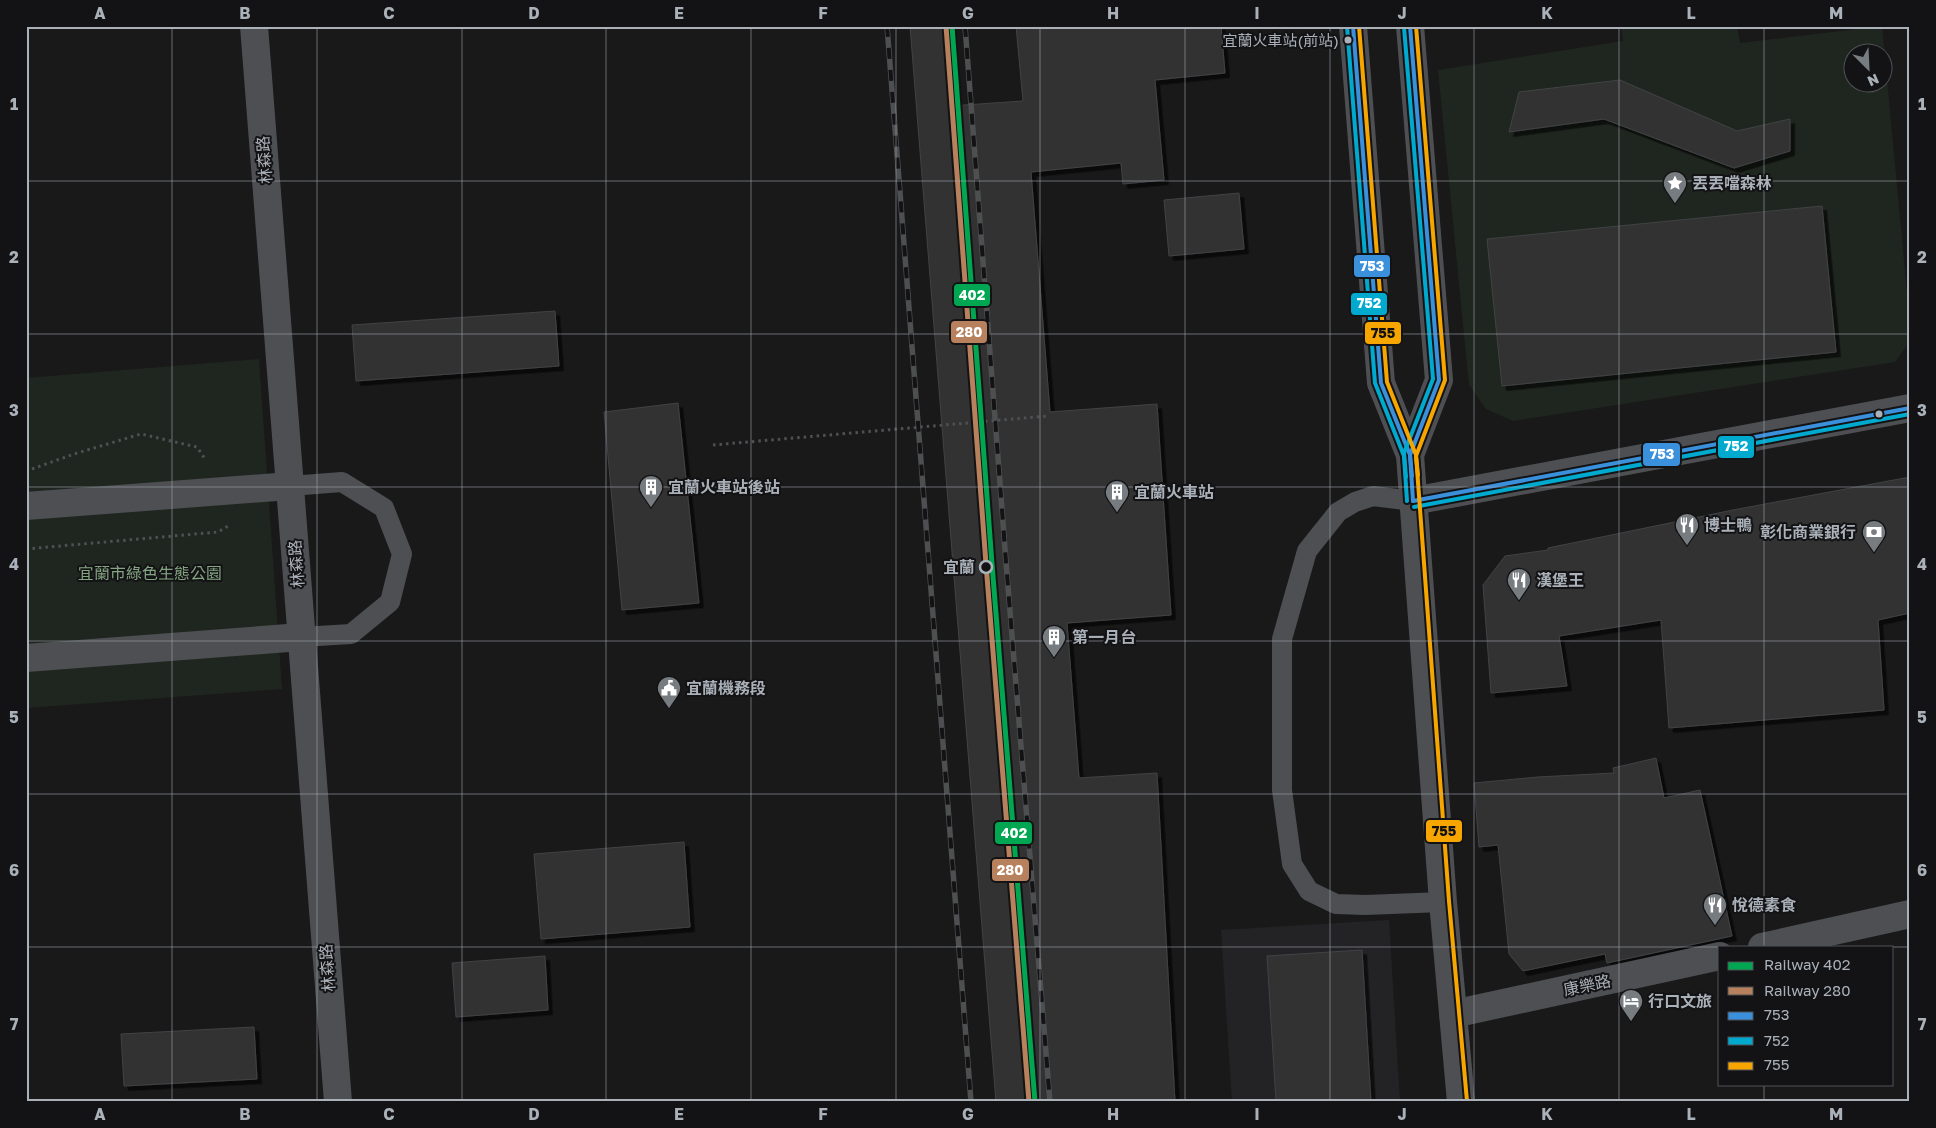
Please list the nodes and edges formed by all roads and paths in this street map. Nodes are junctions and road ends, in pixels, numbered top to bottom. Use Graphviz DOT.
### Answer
graph roads {
  1 [pos="254,26"];
  2 [pos="1352,26"];
  3 [pos="1410,26"];
  4 [pos="1910,408"];
  5 [pos="1048,416"];
  6 [pos="713,445"];
  7 [pos="1410,456"];
  8 [pos="26,471"];
  9 [pos="290,486"];
  10 [pos="226,491"];
  11 [pos="1413,501"];
  12 [pos="26,506"];
  13 [pos="301,637"];
  14 [pos="26,658"];
  15 [pos="1443,902"];
  16 [pos="1910,914"];
  17 [pos="1766,946"];
  18 [pos="1718,956"];
  19 [pos="1453,1014"];
  20 [pos="338,1102"];
  21 [pos="1461,1102"];
  1 -- 9 [label="street, 林森路"];
  2 -- 7 [label="street"];
  3 -- 7 [label="street"];
  4 -- 11 [label="street"];
  5 -- 6 [label="path, bridge"];
  7 -- 11 [label="street"];
  8 -- 10 [label="path"];
  9 -- 10 [label="street"];
  9 -- 13 [label="street, 林森路"];
  9 -- 13 [label="lane"];
  10 -- 12 [label="street"];
  11 -- 15 [label="street"];
  11 -- 15 [label="lane"];
  13 -- 14 [label="street"];
  13 -- 20 [label="street, 林森路"];
  15 -- 19 [label="street"];
  16 -- 17 [label="street"];
  18 -- 19 [label="street, 康樂路"];
  19 -- 21 [label="street"];
}
